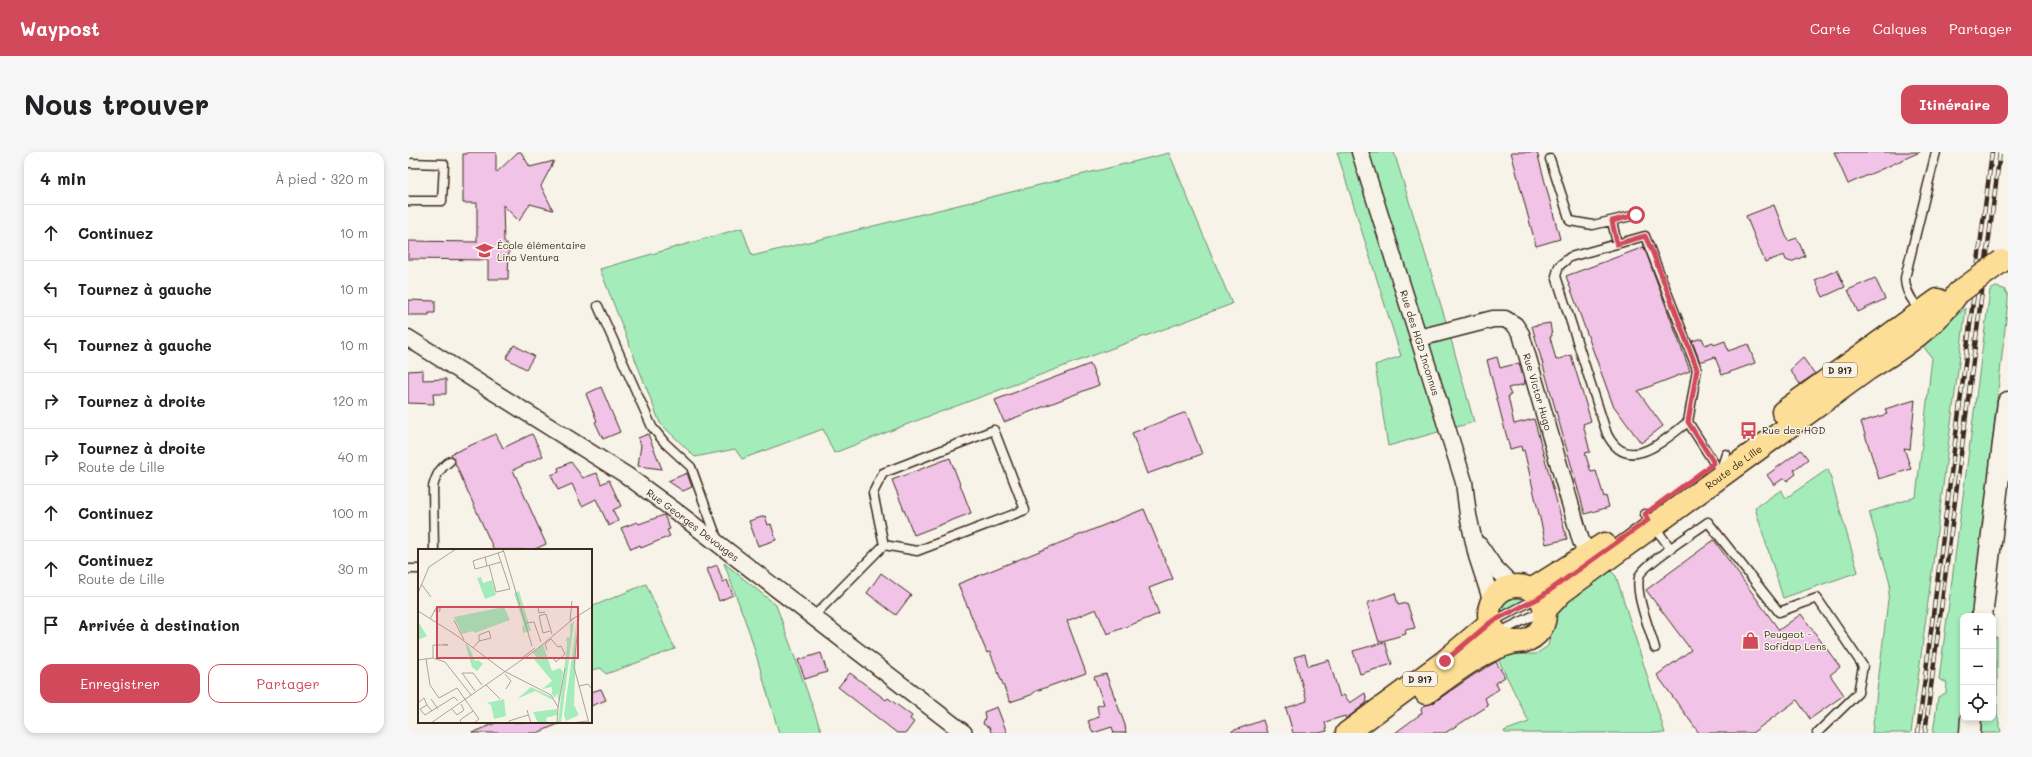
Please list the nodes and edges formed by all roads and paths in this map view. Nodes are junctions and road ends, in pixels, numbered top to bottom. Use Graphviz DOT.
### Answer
graph roads {
  1 [pos="1360,152"];
  2 [pos="1936,152"];
  3 [pos="1550,159"];
  4 [pos="408,163"];
  5 [pos="408,201"];
  6 [pos="1636,215"];
  7 [pos="1612,221"];
  8 [pos="1617,244"];
  9 [pos="2005,259"];
  10 [pos="598,306"];
  11 [pos="1929,314"];
  12 [pos="408,338"];
  13 [pos="1418,338"];
  14 [pos="2008,402"];
  15 [pos="1688,422"];
  16 [pos="1720,459"];
  17 [pos="450,461"];
  18 [pos="1649,519"];
  19 [pos="1473,535"];
  20 [pos="719,545"];
  21 [pos="884,545"];
  22 [pos="434,549"];
  23 [pos="1671,549"];
  24 [pos="1589,554"];
  25 [pos="1539,593"];
  26 [pos="1982,613"];
  27 [pos="813,617"];
  28 [pos="1498,625"];
  29 [pos="1655,648"];
  30 [pos="1971,721"];
  31 [pos="1370,731"];
  32 [pos="964,733"];
  33 [pos="1347,733"];
  34 [pos="1817,733"];
  35 [pos="1970,733"];
  1 -- 13 [label="street, Rue des HGD Inconnus"];
  2 -- 11 [label="lane"];
  3 -- 7 [label="lane"];
  4 -- 5 [label="lane"];
  6 -- 7 [label="lane"];
  7 -- 8 [label="lane"];
  8 -- 15 [label="lane"];
  8 -- 15 [label="lane"];
  9 -- 11 [label="main road, Route de Lille / D 917, bridge"];
  10 -- 20 [label="lane"];
  11 -- 16 [label="main road, Route de Lille / D 917"];
  11 -- 18 [label="main road, Route de Lille / D 917"];
  12 -- 20 [label="street, Rue Georges Devouges"];
  13 -- 19 [label="street, Rue des HGD Inconnus"];
  13 -- 24 [label="street, Rue Victor Hugo"];
  14 -- 26 [label="street"];
  15 -- 16 [label="lane"];
  16 -- 18 [label="main road, Route de Lille / D 917"];
  17 -- 22 [label="lane"];
  18 -- 23 [label="lane"];
  18 -- 24 [label="main road, Route de Lille / D 917"];
  18 -- 25 [label="main road, Route de Lille / D 917"];
  19 -- 25 [label="street, Rue des HGD Inconnus"];
  19 -- 28 [label="street, Rue des HGD Inconnus"];
  20 -- 27 [label="street, Rue Georges Devouges"];
  21 -- 21 [label="lane"];
  21 -- 27 [label="lane"];
  23 -- 29 [label="lane"];
  23 -- 34 [label="lane"];
  24 -- 25 [label="main road, Route de Lille / D 917"];
  25 -- 28 [label="main road"];
  25 -- 28 [label="main road"];
  27 -- 32 [label="street, Rue Georges Devouges"];
  28 -- 31 [label="lane"];
  28 -- 31 [label="main road, D 917"];
  28 -- 33 [label="main road, D 917"];
  30 -- 35 [label="street"];
}
